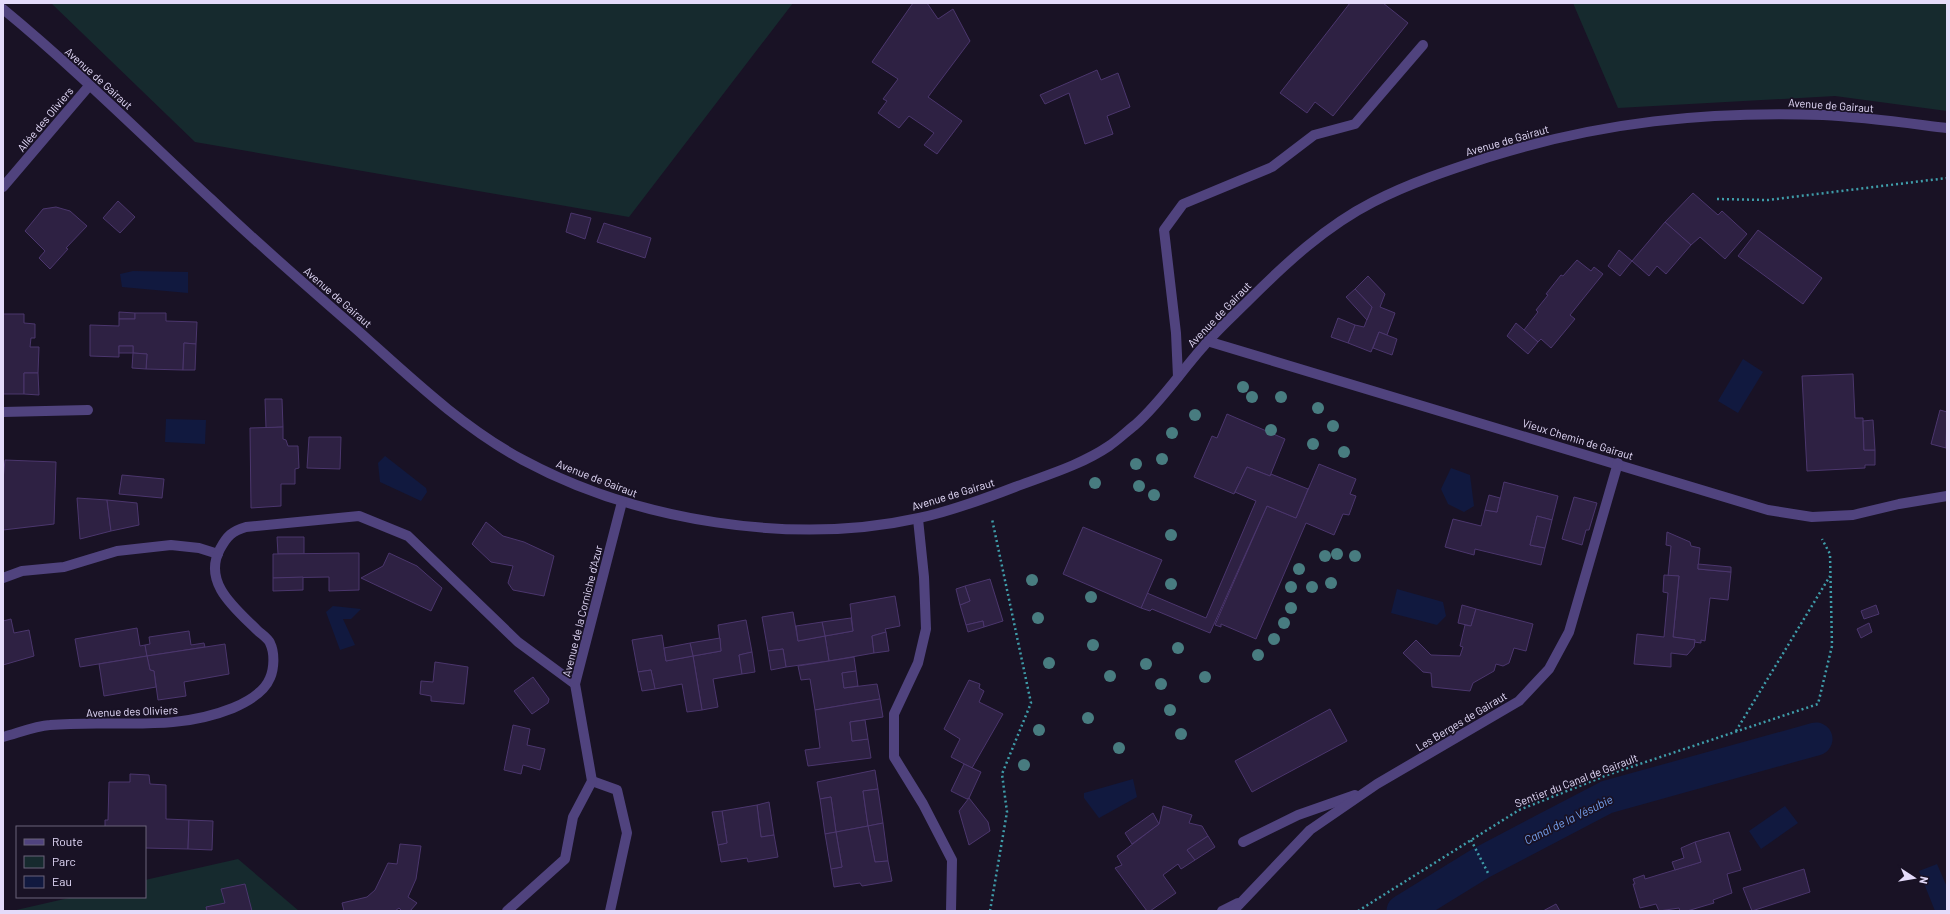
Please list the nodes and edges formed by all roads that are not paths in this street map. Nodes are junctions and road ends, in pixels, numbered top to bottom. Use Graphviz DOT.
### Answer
graph roads {
  1 [pos="3,9"];
  2 [pos="1423,45"];
  3 [pos="89,86"];
  4 [pos="1947,128"];
  5 [pos="3,187"];
  6 [pos="1207,341"];
  7 [pos="1178,377"];
  8 [pos="88,410"];
  9 [pos="3,412"];
  10 [pos="1618,463"];
  11 [pos="1947,496"];
  12 [pos="622,502"];
  13 [pos="918,519"];
  14 [pos="218,554"];
  15 [pos="3,578"];
  16 [pos="576,684"];
  17 [pos="3,737"];
  18 [pos="592,781"];
  19 [pos="1368,790"];
  20 [pos="1242,842"];
  21 [pos="1243,900"];
  22 [pos="507,911"];
  23 [pos="610,911"];
  24 [pos="951,911"];
  25 [pos="1222,911"];
  26 [pos="1233,911"];
  1 -- 3 [label="street, Avenue de Gairaut"];
  2 -- 7 [label="street"];
  3 -- 5 [label="street, Allée des Oliviers"];
  3 -- 12 [label="street, Avenue de Gairaut"];
  4 -- 6 [label="street, Avenue de Gairaut"];
  6 -- 7 [label="street, Avenue de Gairaut"];
  6 -- 10 [label="street, Vieux Chemin de Gairaut"];
  7 -- 13 [label="street, Avenue de Gairaut"];
  8 -- 9 [label="street"];
  10 -- 11 [label="street, Vieux Chemin de Gairaut"];
  10 -- 19 [label="street, Les Berges de Gairaut"];
  12 -- 13 [label="street, Avenue de Gairaut"];
  12 -- 16 [label="street, Avenue de la Corniche d'Azur"];
  13 -- 24 [label="street"];
  14 -- 15 [label="street"];
  14 -- 16 [label="street"];
  14 -- 17 [label="street, Avenue des Oliviers"];
  16 -- 18 [label="street, Avenue de la Corniche d'Azur"];
  18 -- 22 [label="street"];
  18 -- 23 [label="street"];
  19 -- 20 [label="street"];
  19 -- 21 [label="street, Les Berges de Gairaut"];
  21 -- 25 [label="street"];
  21 -- 26 [label="street, Les Berges de Gairaut"];
}
